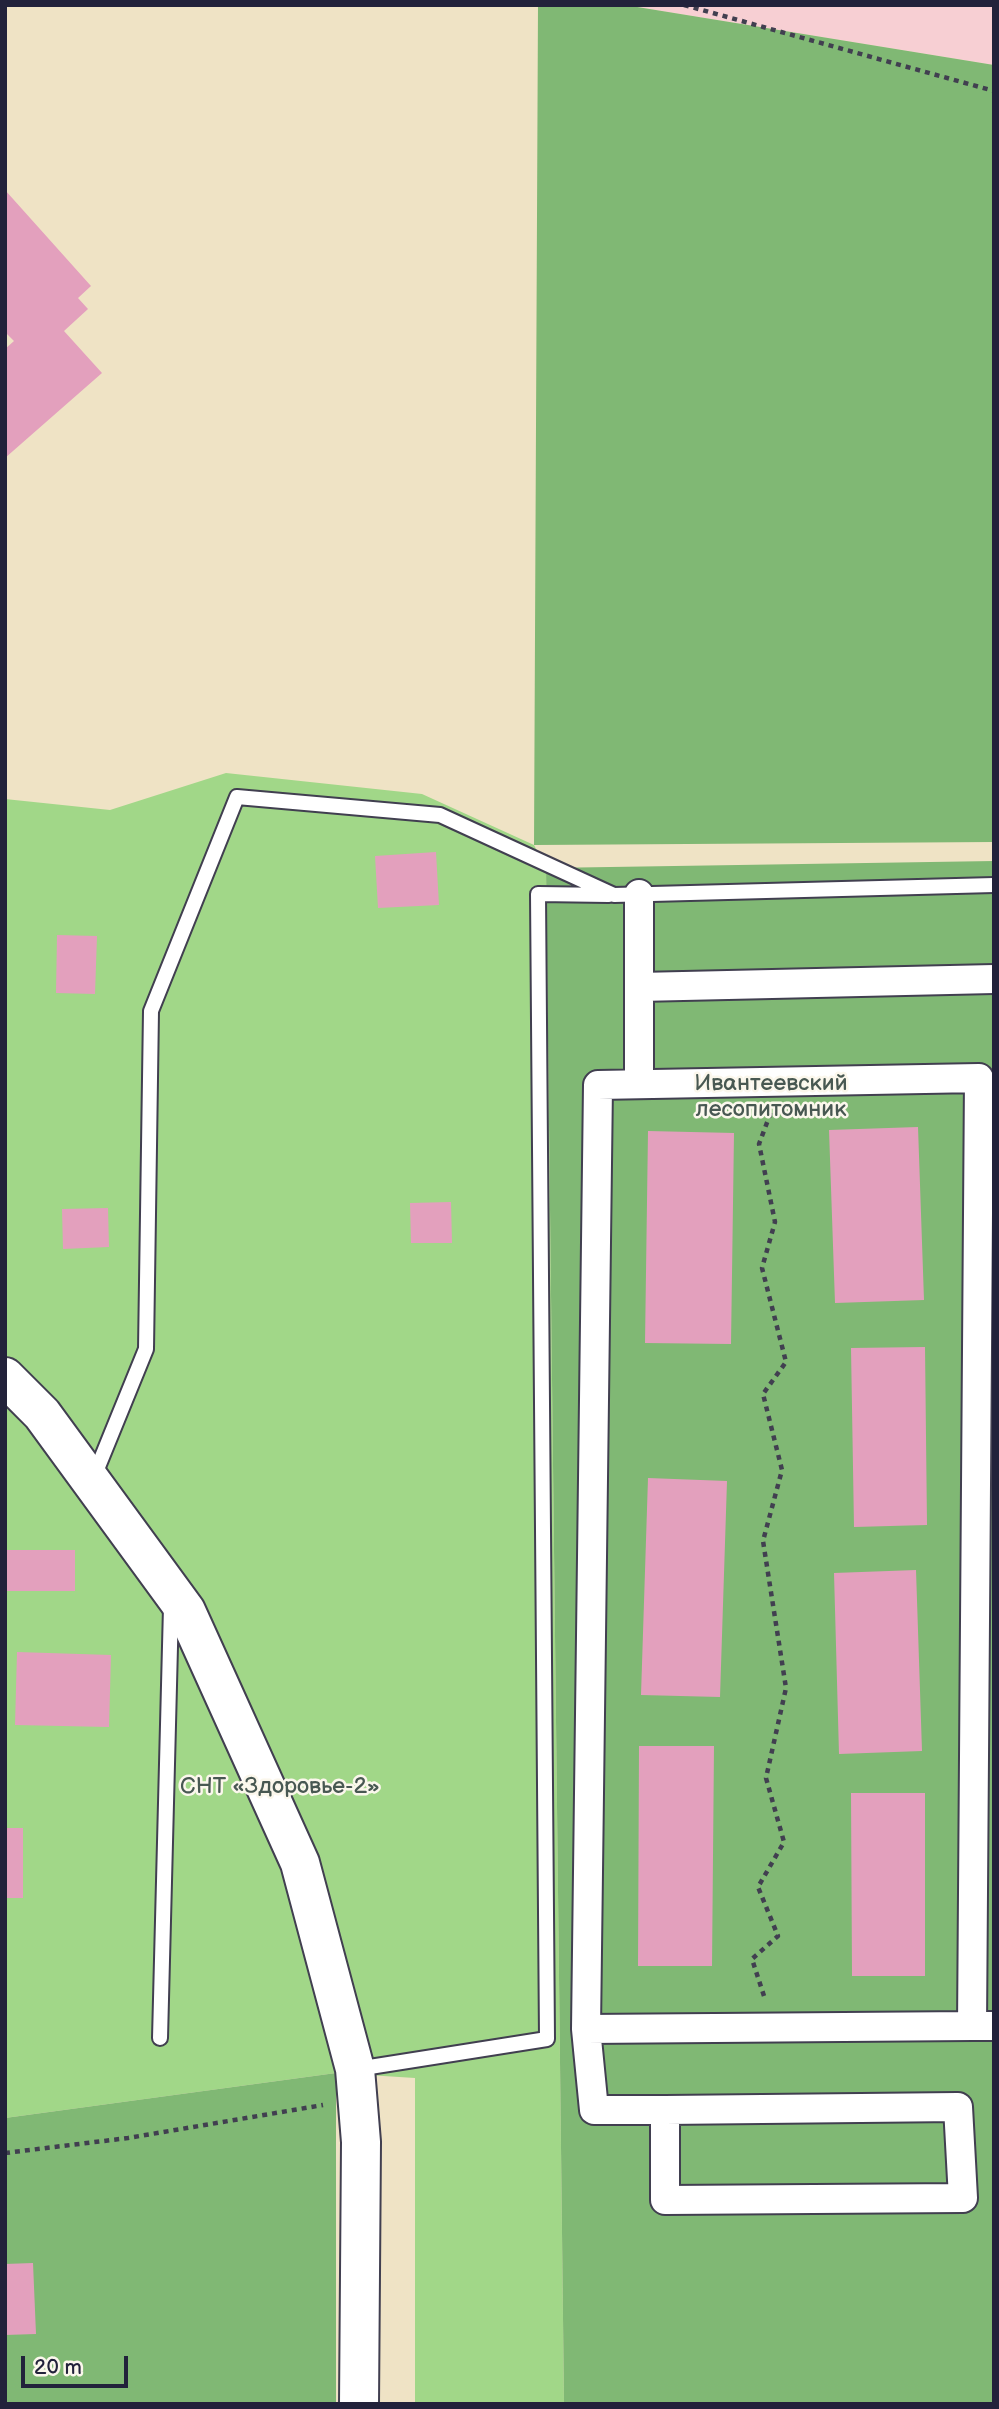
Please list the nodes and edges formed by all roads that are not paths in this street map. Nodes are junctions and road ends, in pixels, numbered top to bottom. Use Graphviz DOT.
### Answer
graph roads {
  1 [pos="994,885"];
  2 [pos="626,895"];
  3 [pos="994,979"];
  4 [pos="639,987"];
  5 [pos="986,1078"];
  6 [pos="639,1084"];
  7 [pos="5,1377"];
  8 [pos="93,1480"];
  9 [pos="171,1588"];
  10 [pos="983,2026"];
  11 [pos="586,2029"];
  12 [pos="160,2038"];
  13 [pos="355,2069"];
  14 [pos="665,2110"];
  15 [pos="359,2404"];
  1 -- 2 [label="lane"];
  2 -- 4 [label="street"];
  2 -- 8 [label="lane"];
  2 -- 13 [label="lane"];
  3 -- 4 [label="street"];
  4 -- 6 [label="street"];
  5 -- 6 [label="street"];
  5 -- 10 [label="street"];
  6 -- 11 [label="street"];
  7 -- 8 [label="main road"];
  8 -- 9 [label="main road"];
  9 -- 12 [label="lane"];
  9 -- 13 [label="main road"];
  10 -- 11 [label="street"];
  11 -- 14 [label="street"];
  13 -- 15 [label="main road"];
  14 -- 14 [label="street"];
}
